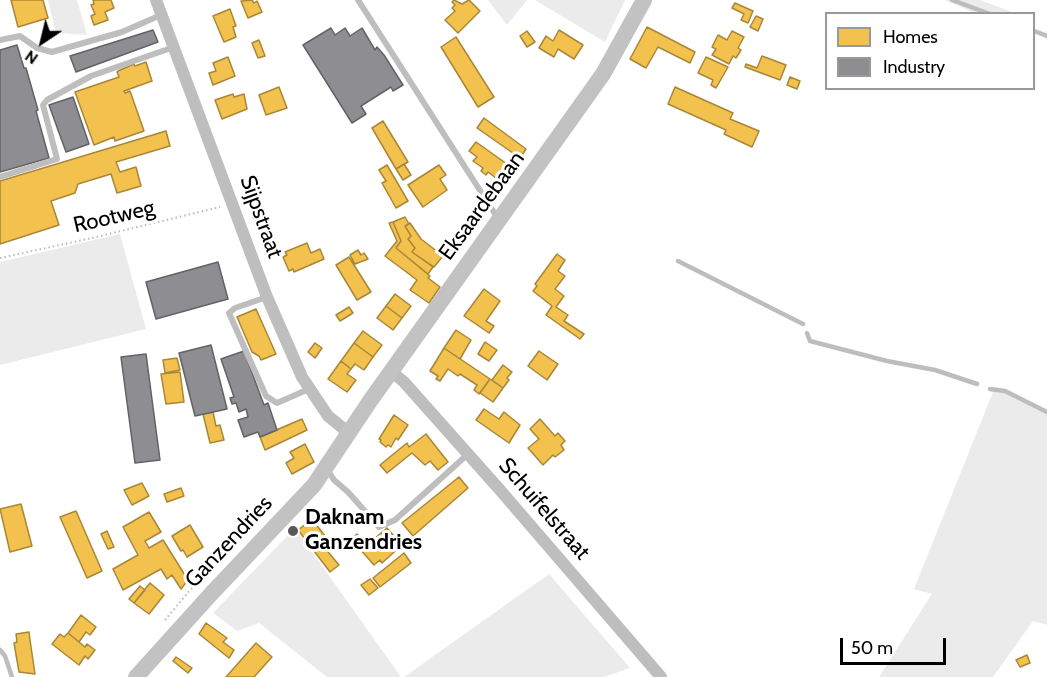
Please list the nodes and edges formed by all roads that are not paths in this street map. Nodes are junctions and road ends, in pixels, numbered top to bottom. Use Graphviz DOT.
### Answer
graph roads {
  1 [pos="156,0"];
  2 [pos="358,0"];
  3 [pos="644,0"];
  4 [pos="162,14"];
  5 [pos="0,40"];
  6 [pos="174,47"];
  7 [pos="0,177"];
  8 [pos="499,220"];
  9 [pos="267,297"];
  10 [pos="391,371"];
  11 [pos="310,388"];
  12 [pos="349,433"];
  13 [pos="468,454"];
  14 [pos="326,468"];
  15 [pos="136,677"];
  16 [pos="661,677"];
  1 -- 4 [label="street, Sijpstraat"];
  2 -- 8 [label="lane"];
  3 -- 8 [label="main road, Eksaardebaan"];
  4 -- 5 [label="lane"];
  4 -- 6 [label="street, Sijpstraat"];
  6 -- 7 [label="lane"];
  6 -- 9 [label="street, Sijpstraat"];
  8 -- 10 [label="main road, Eksaardebaan"];
  9 -- 11 [label="street, Sijpstraat"];
  9 -- 11 [label="lane"];
  10 -- 12 [label="main road, Eksaardebaan"];
  10 -- 13 [label="street, Schuifelstraat"];
  11 -- 12 [label="street, Sijpstraat"];
  12 -- 14 [label="main road, Ganzendries"];
  13 -- 14 [label="lane"];
  13 -- 16 [label="street, Schuifelstraat"];
  14 -- 15 [label="main road, Ganzendries"];
}
